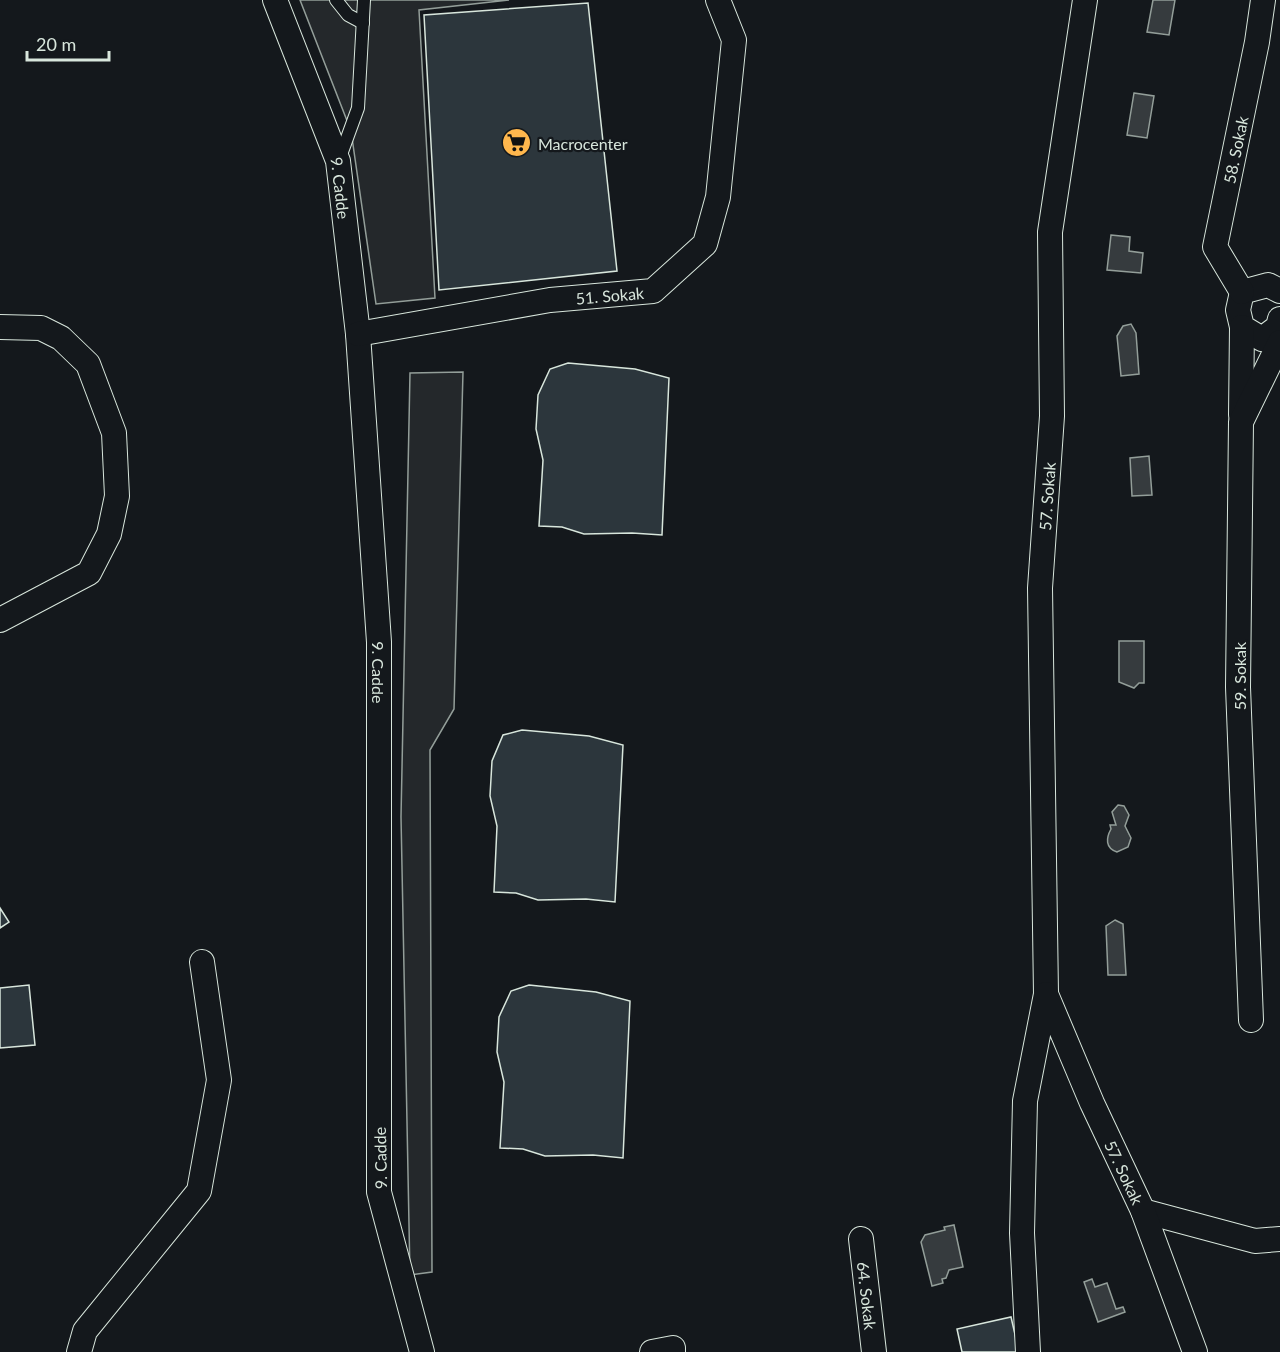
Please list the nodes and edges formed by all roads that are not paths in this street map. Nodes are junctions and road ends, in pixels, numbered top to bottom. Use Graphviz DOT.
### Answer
graph roads {
  1 [pos="274,0"];
  2 [pos="336,0"];
  3 [pos="364,0"];
  4 [pos="718,0"];
  5 [pos="1085,0"];
  6 [pos="1263,0"];
  7 [pos="363,23"];
  8 [pos="338,161"];
  9 [pos="1280,291"];
  10 [pos="1242,292"];
  11 [pos="1280,319"];
  12 [pos="0,327"];
  13 [pos="1242,327"];
  14 [pos="358,334"];
  15 [pos="1280,342"];
  16 [pos="1241,422"];
  17 [pos="0,620"];
  18 [pos="202,962"];
  19 [pos="1046,994"];
  20 [pos="1251,1020"];
  21 [pos="1143,1211"];
  22 [pos="861,1239"];
  23 [pos="1280,1239"];
  24 [pos="79,1352"];
  25 [pos="422,1352"];
  26 [pos="652,1352"];
  27 [pos="673,1352"];
  28 [pos="874,1352"];
  29 [pos="1028,1352"];
  30 [pos="1195,1352"];
  1 -- 8 [label="street, 9. Cadde"];
  2 -- 7 [label="lane"];
  3 -- 7 [label="lane"];
  4 -- 14 [label="street, 51. Sokak"];
  5 -- 19 [label="street, 57. Sokak"];
  6 -- 10 [label="street, 58. Sokak"];
  7 -- 8 [label="lane"];
  8 -- 14 [label="street, 9. Cadde"];
  9 -- 10 [label="street"];
  10 -- 13 [label="street"];
  11 -- 13 [label="street"];
  12 -- 17 [label="street"];
  13 -- 16 [label="street"];
  14 -- 25 [label="street, 9. Cadde"];
  15 -- 16 [label="street, 59. Sokak"];
  16 -- 20 [label="street, 59. Sokak"];
  18 -- 24 [label="street"];
  19 -- 21 [label="street, 57. Sokak"];
  19 -- 29 [label="street, 57. Sokak"];
  21 -- 23 [label="street"];
  21 -- 30 [label="street, 57. Sokak"];
  22 -- 28 [label="street, 64. Sokak"];
  26 -- 27 [label="street"];
}
